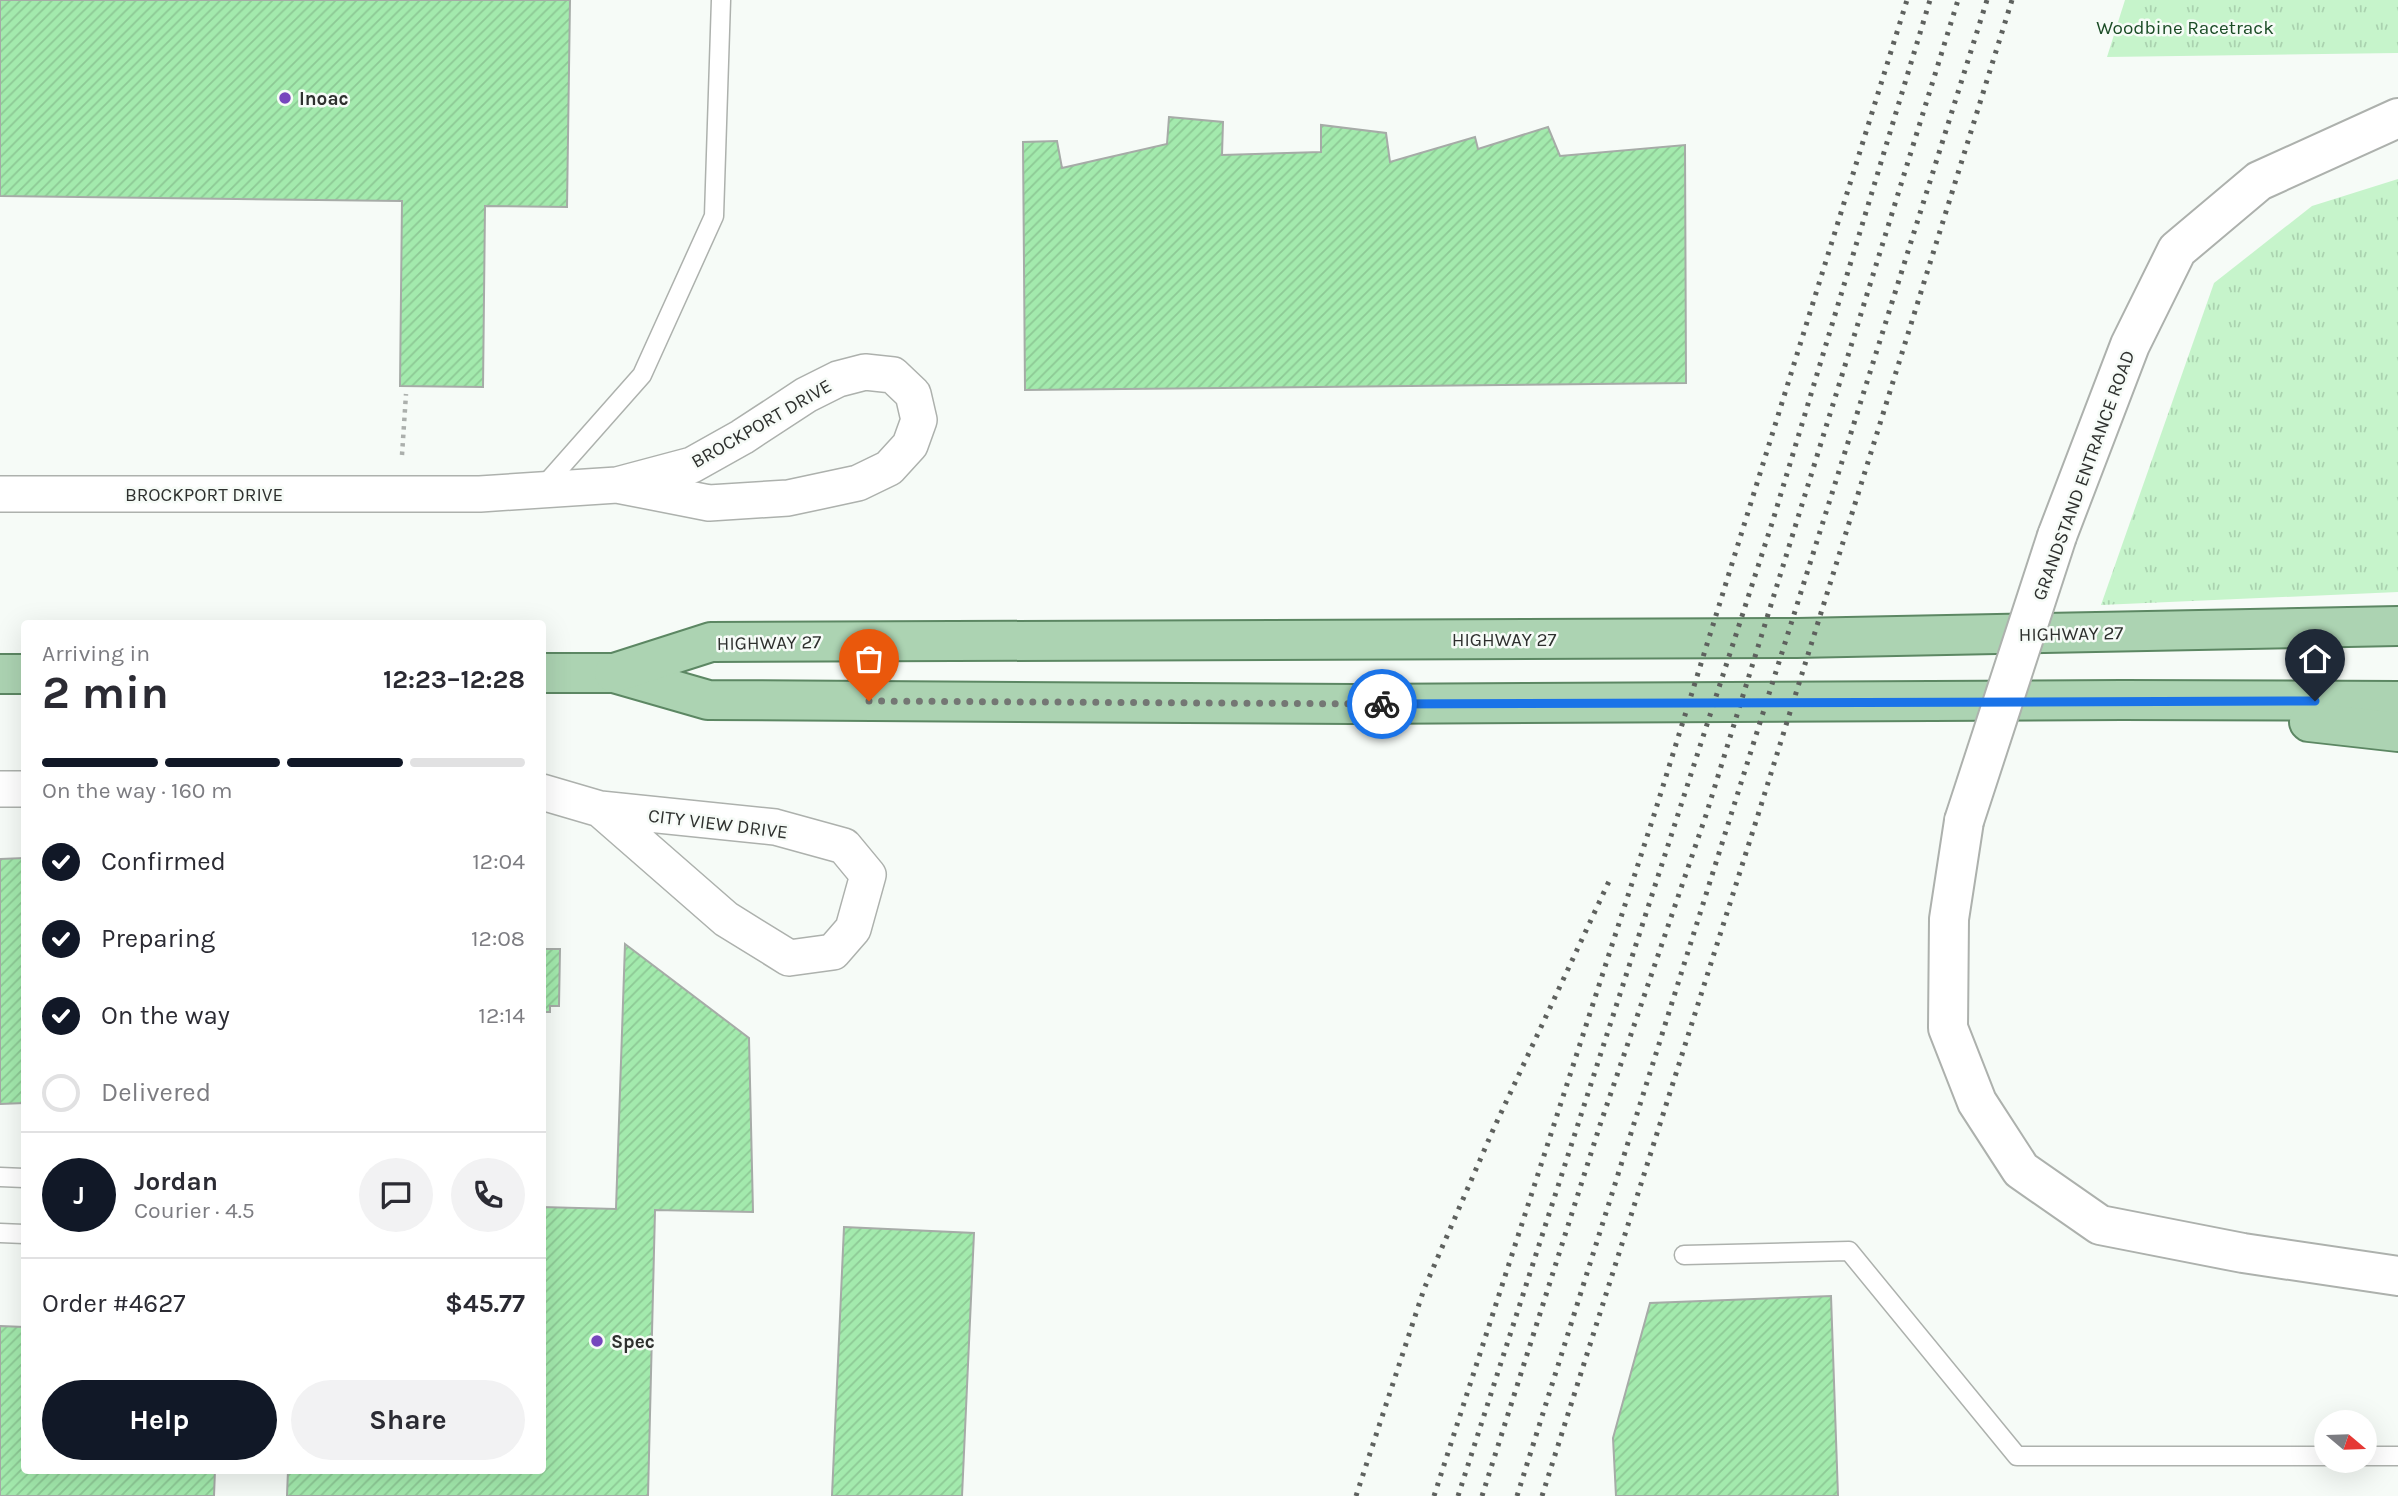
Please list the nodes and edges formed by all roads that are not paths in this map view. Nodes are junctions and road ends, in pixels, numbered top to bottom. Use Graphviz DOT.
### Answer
graph roads {
  1 [pos="720,0"];
  2 [pos="2398,118"];
  3 [pos="617,485"];
  4 [pos="541,490"];
  5 [pos="0,494"];
  6 [pos="2398,626"];
  7 [pos="546,673"];
  8 [pos="614,673"];
  9 [pos="0,674"];
  10 [pos="21,674"];
  11 [pos="2122,700"];
  12 [pos="2398,701"];
  13 [pos="2398,732"];
  14 [pos="0,789"];
  15 [pos="21,789"];
  16 [pos="546,793"];
  17 [pos="600,809"];
  18 [pos="0,1177"];
  19 [pos="21,1178"];
  20 [pos="0,1233"];
  21 [pos="21,1234"];
  22 [pos="1684,1255"];
  23 [pos="2398,1276"];
  24 [pos="2314,1456"];
  25 [pos="2377,1456"];
  26 [pos="2398,1456"];
  1 -- 4 [label="lane"];
  2 -- 23 [label="street, GRANDSTAND ENTRANCE ROAD, bridge"];
  3 -- 3 [label="street, BROCKPORT DRIVE"];
  3 -- 4 [label="street, BROCKPORT DRIVE"];
  4 -- 5 [label="street, BROCKPORT DRIVE"];
  6 -- 8 [label="main road, HIGHWAY 27"];
  7 -- 8 [label="main road, HIGHWAY 27"];
  8 -- 11 [label="main road, HIGHWAY 27"];
  9 -- 10 [label="main road"];
  11 -- 12 [label="main road, HIGHWAY 27"];
  11 -- 13 [label="main road"];
  14 -- 15 [label="street"];
  16 -- 17 [label="street, CITY VIEW DRIVE"];
  17 -- 17 [label="street, CITY VIEW DRIVE"];
  18 -- 19 [label="lane"];
  20 -- 21 [label="lane"];
  22 -- 24 [label="lane"];
  25 -- 26 [label="lane"];
}
